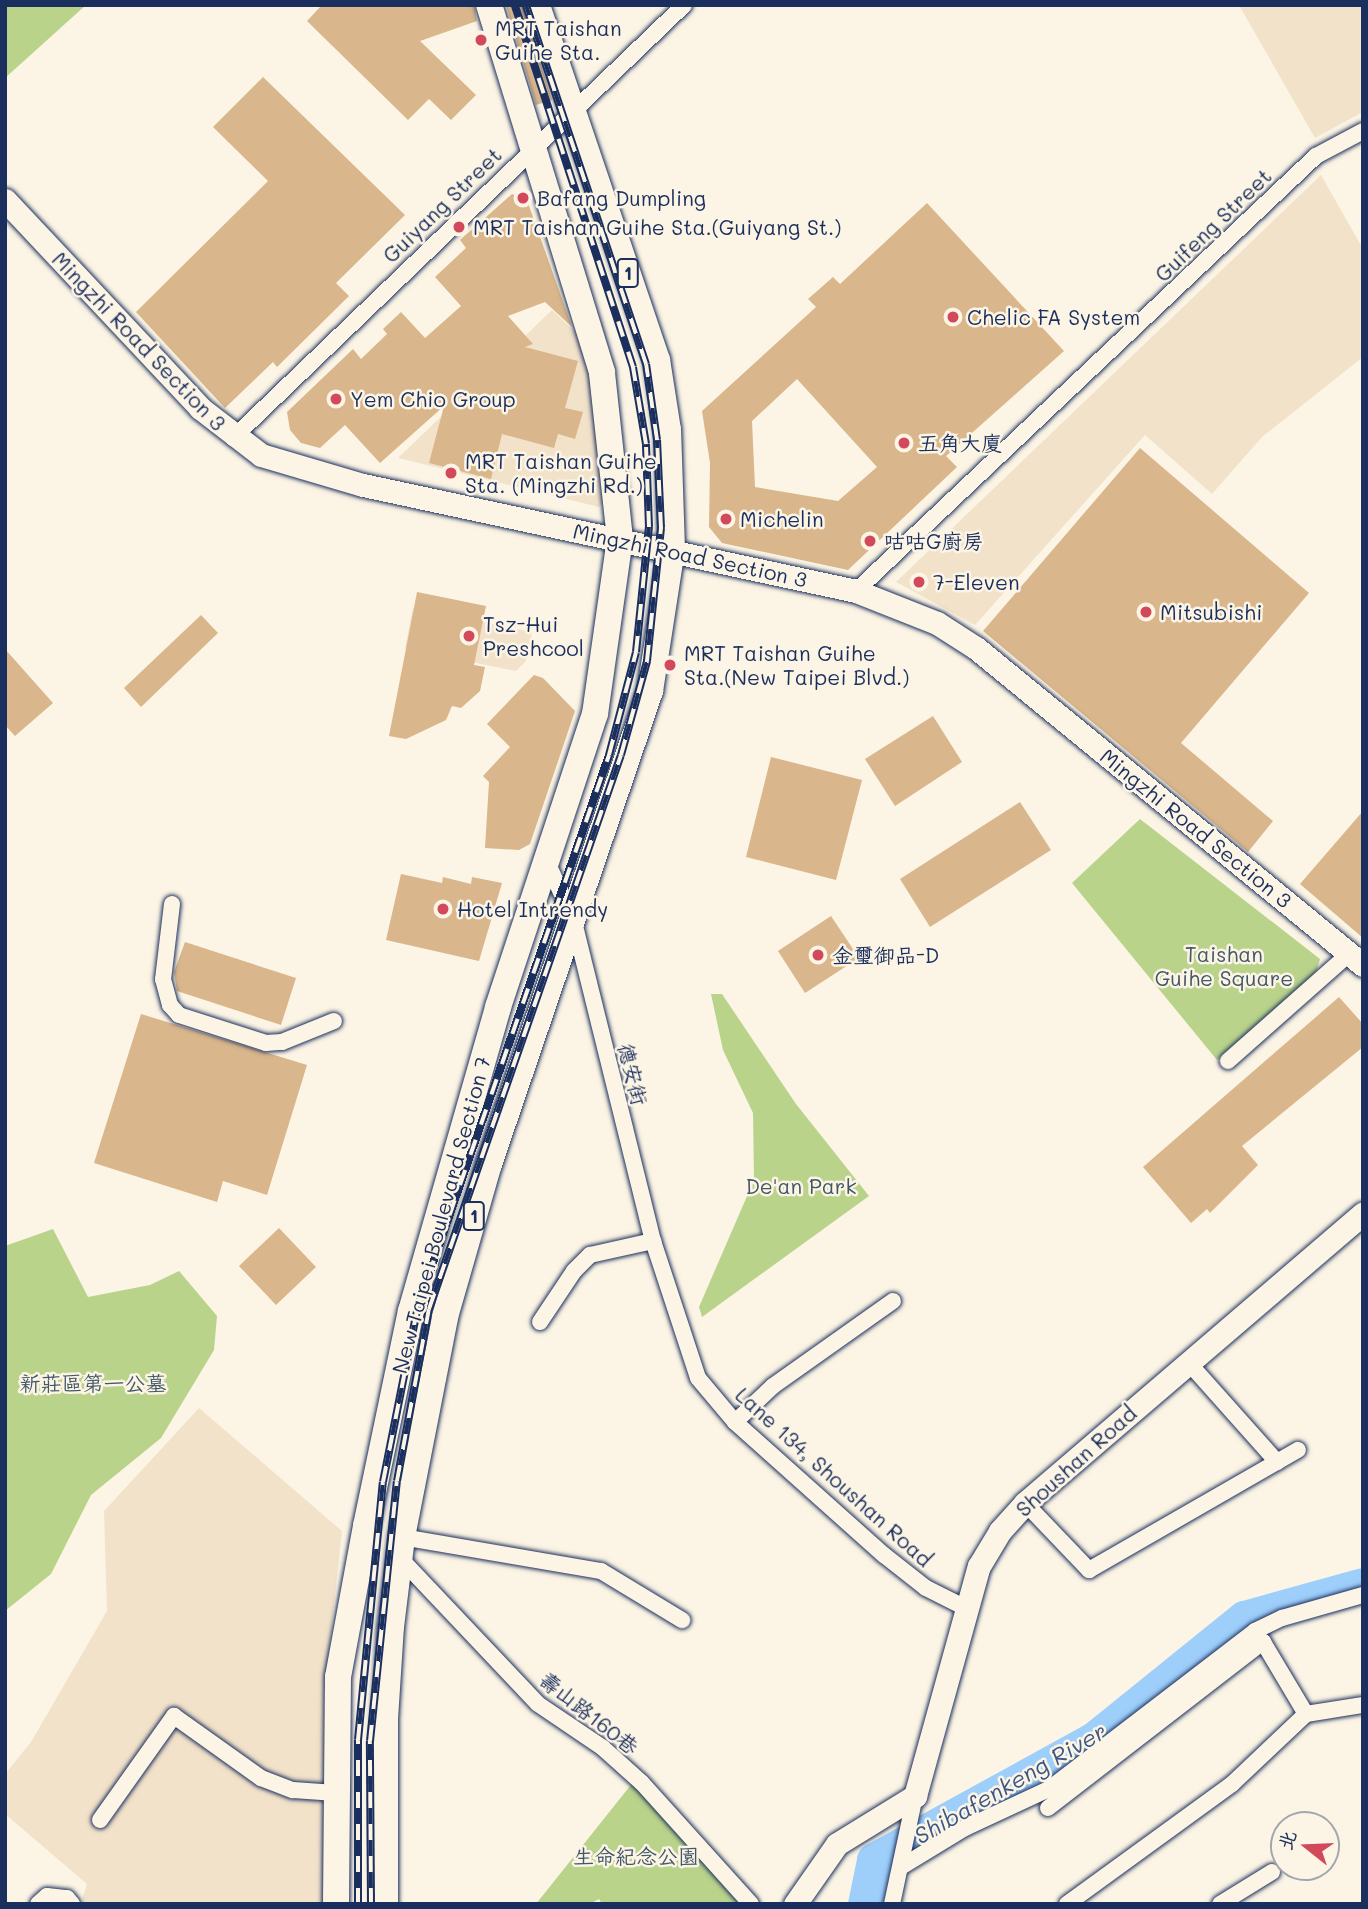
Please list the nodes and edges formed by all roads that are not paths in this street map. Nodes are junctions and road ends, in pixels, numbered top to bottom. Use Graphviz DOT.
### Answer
graph roads {
  1 [pos="489,5"];
  2 [pos="537,5"];
  3 [pos="684,5"];
  4 [pos="572,109"];
  5 [pos="1363,131"];
  6 [pos="534,144"];
  7 [pos="5,200"];
  8 [pos="233,438"];
  9 [pos="620,539"];
  10 [pos="672,549"];
  11 [pos="856,591"];
  12 [pos="546,860"];
  13 [pos="172,904"];
  14 [pos="573,918"];
  15 [pos="1356,959"];
  16 [pos="334,1021"];
  17 [pos="1228,1061"];
  18 [pos="1363,1213"];
  19 [pos="653,1241"];
  20 [pos="893,1301"];
  21 [pos="540,1322"];
  22 [pos="1188,1362"];
  23 [pos="735,1422"];
  24 [pos="1297,1450"];
  25 [pos="1277,1462"];
  26 [pos="1025,1503"];
  27 [pos="401,1547"];
  28 [pos="1363,1595"];
  29 [pos="966,1608"];
  30 [pos="682,1620"];
  31 [pos="1363,1705"];
  32 [pos="1307,1714"];
  33 [pos="336,1793"];
  34 [pos="913,1802"];
  35 [pos="1048,1808"];
  36 [pos="100,1820"];
  37 [pos="901,1867"];
  38 [pos="1270,1873"];
  39 [pos="1068,1903"];
  40 [pos="38,1904"];
  41 [pos="72,1904"];
  42 [pos="336,1904"];
  43 [pos="385,1904"];
  44 [pos="751,1904"];
  45 [pos="796,1904"];
  46 [pos="892,1904"];
  47 [pos="1220,1904"];
  1 -- 6 [label="main road, 1"];
  2 -- 4 [label="main road, 1"];
  3 -- 4 [label="street, Guiyang Street"];
  4 -- 6 [label="street, Guiyang Street"];
  4 -- 10 [label="main road, 1"];
  5 -- 11 [label="street, Guifeng Street"];
  6 -- 8 [label="street, Guiyang Street"];
  6 -- 9 [label="main road, 1"];
  7 -- 8 [label="main road, Mingzhi Road Section 3"];
  8 -- 9 [label="main road, Mingzhi Road Section 3"];
  9 -- 10 [label="main road, Mingzhi Road Section 3"];
  9 -- 12 [label="main road, New Taipei Boulevard Section 7 / 1"];
  10 -- 11 [label="main road, Mingzhi Road Section 3"];
  10 -- 14 [label="main road, New Taipei Boulevard Section 7 / 1"];
  11 -- 15 [label="main road, Mingzhi Road Section 3"];
  12 -- 14 [label="street, 德安街"];
  12 -- 33 [label="main road, New Taipei Boulevard Section 7 / 1"];
  13 -- 16 [label="street"];
  14 -- 19 [label="street, 德安街"];
  14 -- 27 [label="main road, New Taipei Boulevard Section 7 / 1"];
  15 -- 17 [label="street"];
  18 -- 22 [label="main road, Shoushan Road"];
  19 -- 21 [label="street"];
  19 -- 23 [label="street, Lane 134, Shoushan Road"];
  20 -- 23 [label="street"];
  22 -- 25 [label="street"];
  22 -- 26 [label="main road, Shoushan Road"];
  23 -- 29 [label="street, Lane 134, Shoushan Road"];
  24 -- 25 [label="street"];
  25 -- 26 [label="street"];
  26 -- 29 [label="main road, Shoushan Road"];
  27 -- 30 [label="street"];
  27 -- 43 [label="main road, New Taipei Boulevard Section 7 / 1"];
  27 -- 44 [label="street, 壽山路160巷"];
  28 -- 37 [label="street"];
  29 -- 34 [label="main road, Shoushan Road"];
  31 -- 32 [label="street"];
  32 -- 35 [label="street"];
  32 -- 39 [label="street"];
  33 -- 36 [label="street"];
  33 -- 42 [label="main road, New Taipei Boulevard Section 7 / 1"];
  34 -- 37 [label="street"];
  34 -- 45 [label="main road"];
  37 -- 46 [label="street"];
  38 -- 47 [label="street"];
  40 -- 41 [label="street"];
}
